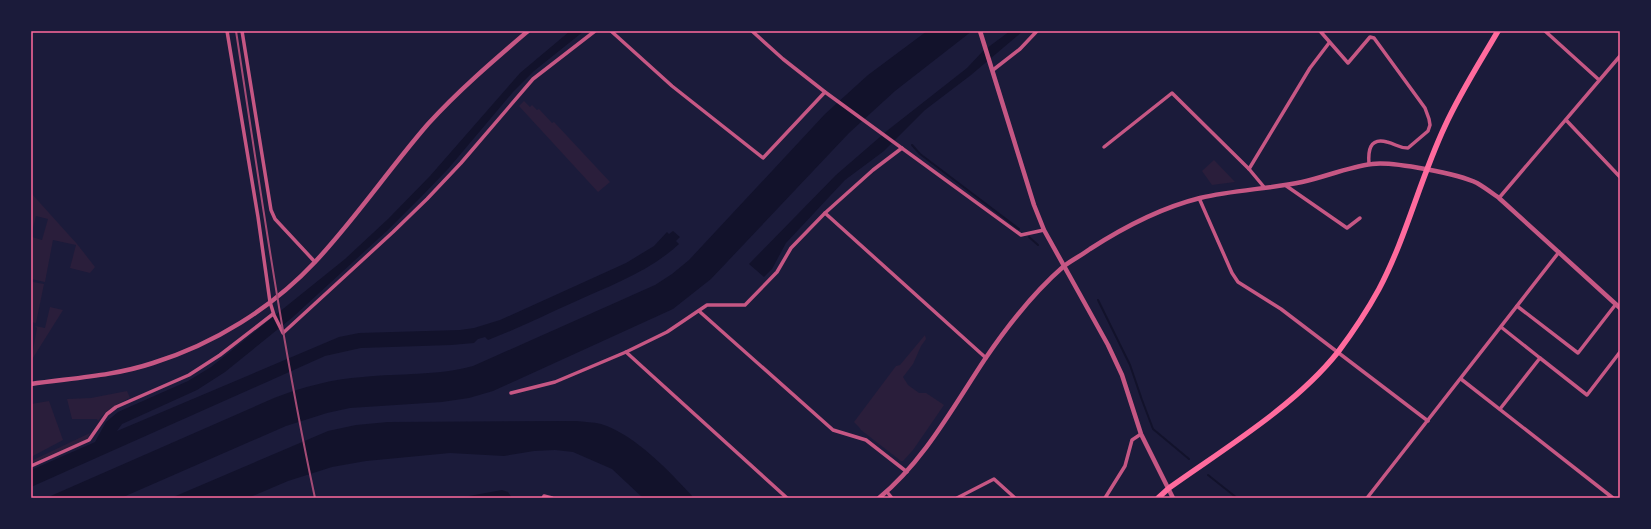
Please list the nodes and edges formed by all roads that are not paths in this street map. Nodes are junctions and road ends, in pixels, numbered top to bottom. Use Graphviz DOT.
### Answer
graph roads {
  1 [pos="228,31"];
  2 [pos="242,31"];
  3 [pos="528,31"];
  4 [pos="595,31"];
  5 [pos="611,31"];
  6 [pos="752,31"];
  7 [pos="980,31"];
  8 [pos="1037,31"];
  9 [pos="1320,31"];
  10 [pos="1498,31"];
  11 [pos="1546,31"];
  12 [pos="1329,43"];
  13 [pos="1620,56"];
  14 [pos="992,68"];
  15 [pos="1598,79"];
  16 [pos="826,92"];
  17 [pos="1566,120"];
  18 [pos="901,147"];
  19 [pos="1104,148"];
  20 [pos="1369,164"];
  21 [pos="1249,169"];
  22 [pos="1427,170"];
  23 [pos="1620,177"];
  24 [pos="1285,185"];
  25 [pos="1264,187"];
  26 [pos="1199,198"];
  27 [pos="1499,198"];
  28 [pos="825,213"];
  29 [pos="1360,218"];
  30 [pos="1044,230"];
  31 [pos="1558,252"];
  32 [pos="315,262"];
  33 [pos="1065,266"];
  34 [pos="270,302"];
  35 [pos="1517,306"];
  36 [pos="1618,306"];
  37 [pos="699,311"];
  38 [pos="274,314"];
  39 [pos="1500,327"];
  40 [pos="626,352"];
  41 [pos="1620,352"];
  42 [pos="1337,353"];
  43 [pos="986,358"];
  44 [pos="1540,358"];
  45 [pos="1461,379"];
  46 [pos="31,384"];
  47 [pos="511,393"];
  48 [pos="1500,409"];
  49 [pos="1428,421"];
  50 [pos="1141,434"];
  51 [pos="31,466"];
  52 [pos="907,472"];
  53 [pos="1168,488"];
  54 [pos="887,492"];
  55 [pos="543,498"];
  56 [pos="552,498"];
  57 [pos="787,498"];
  58 [pos="879,498"];
  59 [pos="892,498"];
  60 [pos="957,498"];
  61 [pos="1015,498"];
  62 [pos="1105,498"];
  63 [pos="1158,498"];
  64 [pos="1173,498"];
  65 [pos="1367,498"];
  66 [pos="1613,498"];
  1 -- 34 [label="street"];
  2 -- 32 [label="street"];
  3 -- 32 [label="street"];
  4 -- 38 [label="street"];
  5 -- 16 [label="street"];
  6 -- 16 [label="street"];
  7 -- 14 [label="street"];
  8 -- 14 [label="street"];
  9 -- 12 [label="street"];
  10 -- 22 [label="main road"];
  11 -- 15 [label="street"];
  12 -- 20 [label="street"];
  12 -- 21 [label="street"];
  13 -- 15 [label="street"];
  14 -- 30 [label="street"];
  15 -- 17 [label="street"];
  16 -- 18 [label="street"];
  17 -- 23 [label="street"];
  17 -- 27 [label="street"];
  18 -- 28 [label="street"];
  18 -- 30 [label="street"];
  19 -- 21 [label="street"];
  20 -- 22 [label="street"];
  20 -- 24 [label="street"];
  21 -- 25 [label="street"];
  22 -- 27 [label="street"];
  22 -- 42 [label="main road"];
  24 -- 25 [label="street"];
  24 -- 29 [label="street"];
  25 -- 26 [label="street"];
  26 -- 33 [label="street"];
  26 -- 42 [label="street"];
  27 -- 31 [label="street"];
  28 -- 37 [label="street"];
  28 -- 43 [label="street"];
  30 -- 33 [label="street"];
  31 -- 35 [label="street"];
  31 -- 36 [label="street"];
  32 -- 34 [label="street"];
  33 -- 43 [label="street"];
  33 -- 50 [label="street"];
  34 -- 38 [label="street"];
  34 -- 46 [label="street"];
  35 -- 36 [label="street"];
  35 -- 39 [label="street"];
  37 -- 40 [label="street"];
  37 -- 52 [label="street"];
  38 -- 51 [label="street"];
  39 -- 44 [label="street"];
  39 -- 45 [label="street"];
  40 -- 47 [label="street"];
  40 -- 57 [label="street"];
  41 -- 44 [label="street"];
  42 -- 49 [label="street"];
  42 -- 53 [label="main road"];
  43 -- 52 [label="street"];
  44 -- 48 [label="street"];
  45 -- 48 [label="street"];
  45 -- 49 [label="street"];
  48 -- 66 [label="street"];
  49 -- 65 [label="street"];
  50 -- 53 [label="street"];
  50 -- 62 [label="street"];
  52 -- 54 [label="street"];
  53 -- 63 [label="main road"];
  53 -- 64 [label="street"];
  54 -- 58 [label="street"];
  54 -- 59 [label="street"];
  55 -- 56 [label="street"];
  60 -- 61 [label="street"];
}
